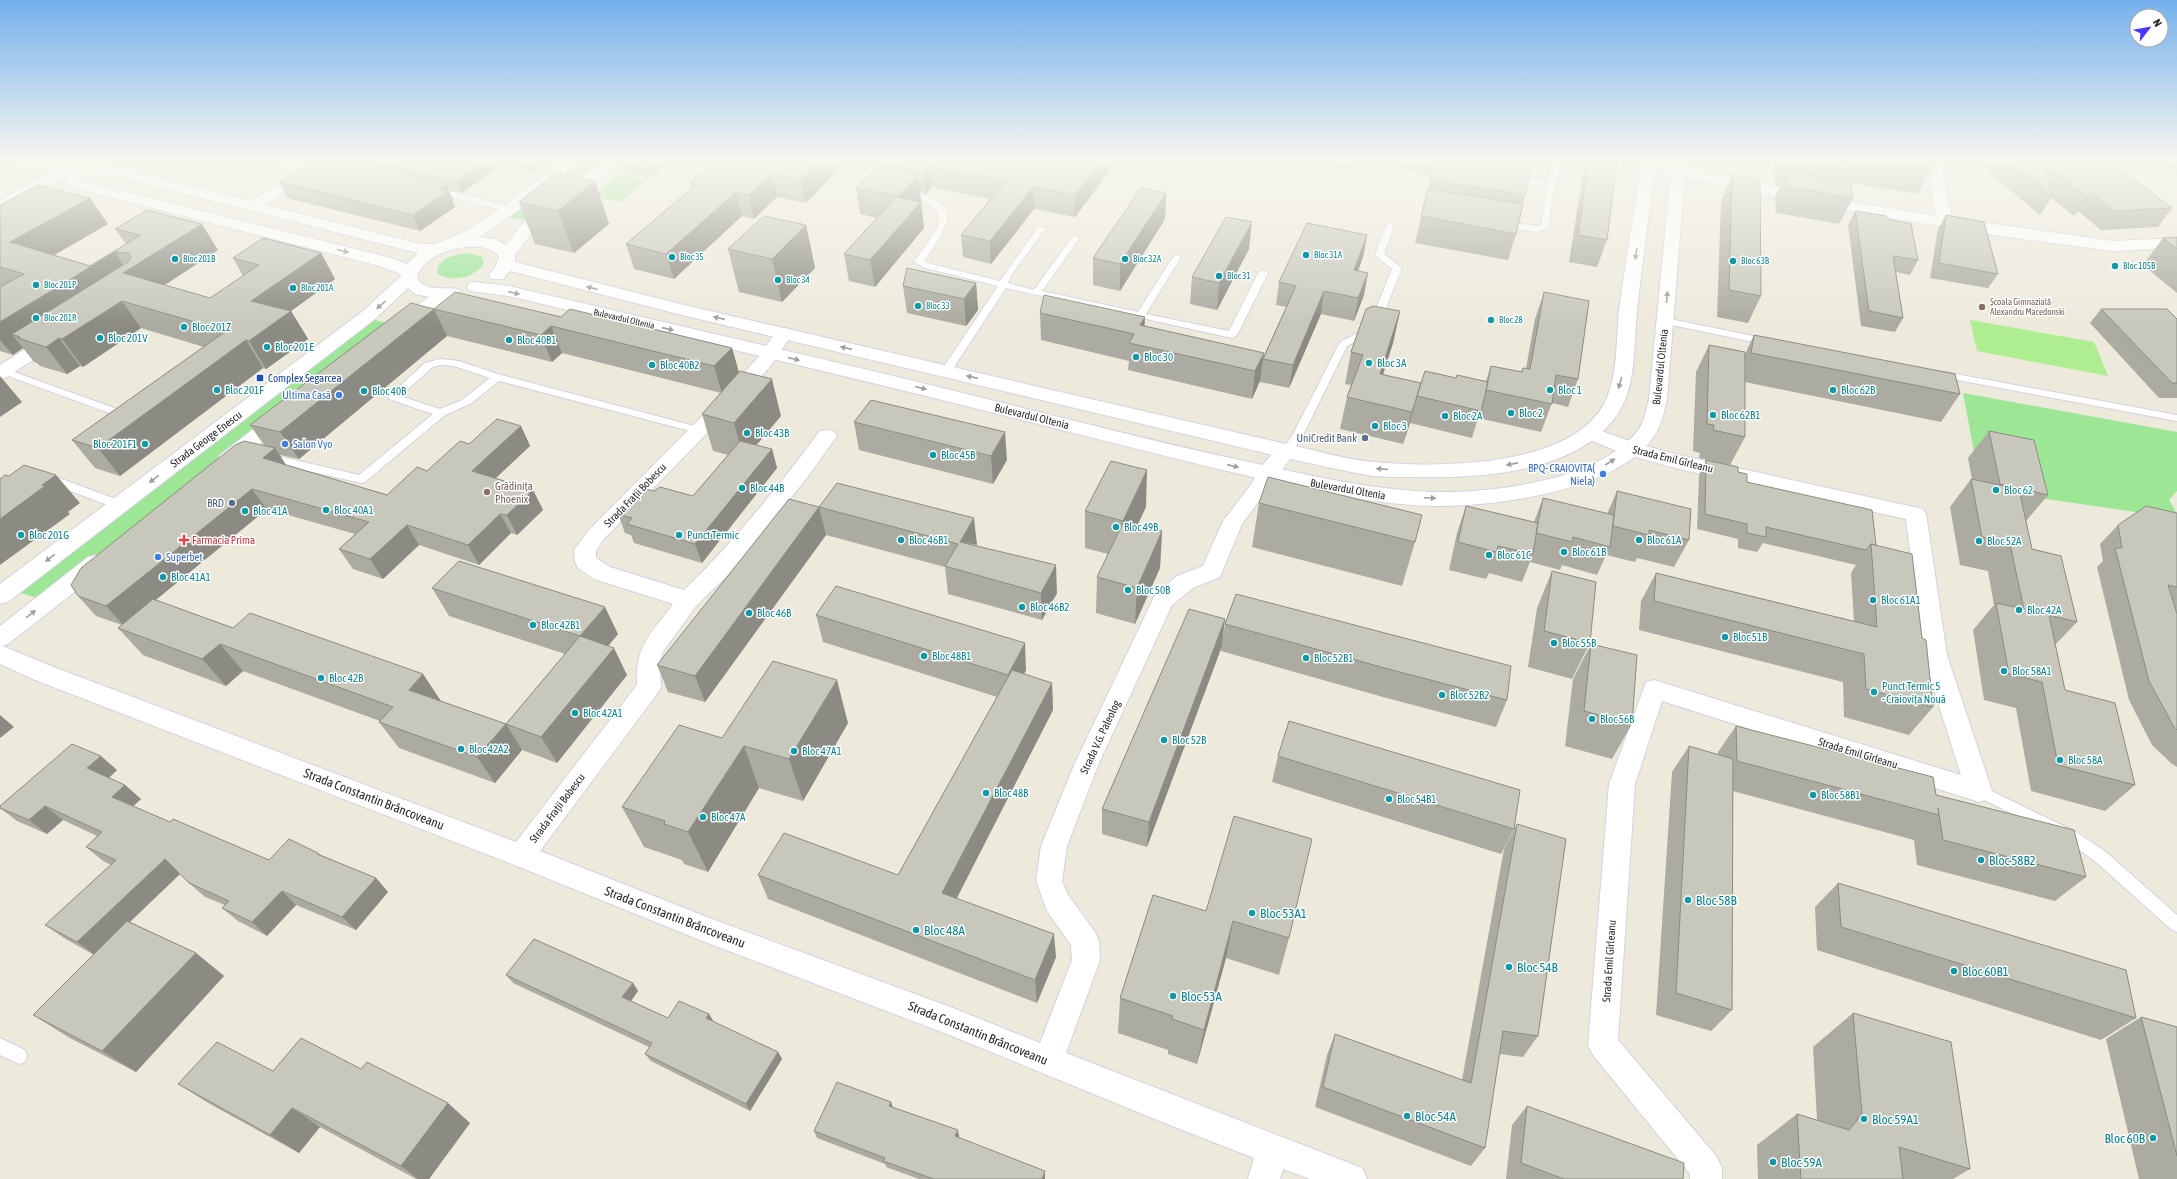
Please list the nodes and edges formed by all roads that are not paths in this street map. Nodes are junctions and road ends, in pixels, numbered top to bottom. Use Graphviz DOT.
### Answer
graph roads {
  1 [pos="200,215"];
  2 [pos="284,215"];
  3 [pos="501,215"];
  4 [pos="544,215"];
  5 [pos="946,215"];
  6 [pos="1547,215"];
  7 [pos="1642,215"];
  8 [pos="1675,215"];
  9 [pos="1905,215"];
  10 [pos="1944,215"];
  11 [pos="1945,221"];
  12 [pos="1491,222"];
  13 [pos="1390,226"];
  14 [pos="1041,229"];
  15 [pos="1075,239"];
  16 [pos="2177,244"];
  17 [pos="445,246"];
  18 [pos="1177,257"];
  19 [pos="507,260"];
  20 [pos="1263,272"];
  21 [pos="409,274"];
  22 [pos="1003,285"];
  23 [pos="476,287"];
  24 [pos="452,293"];
  25 [pos="1036,293"];
  26 [pos="1141,315"];
  27 [pos="1665,321"];
  28 [pos="68,330"];
  29 [pos="388,333"];
  30 [pos="784,334"];
  31 [pos="1776,343"];
  32 [pos="771,354"];
  33 [pos="1,371"];
  34 [pos="946,371"];
  35 [pos="1930,372"];
  36 [pos="497,377"];
  37 [pos="295,406"];
  38 [pos="441,413"];
  39 [pos="127,416"];
  40 [pos="2177,418"];
  41 [pos="698,430"];
  42 [pos="1590,433"];
  43 [pos="827,436"];
  44 [pos="1630,448"];
  45 [pos="1286,451"];
  46 [pos="249,453"];
  47 [pos="216,469"];
  48 [pos="1267,473"];
  49 [pos="42,475"];
  50 [pos="120,505"];
  51 [pos="113,550"];
  52 [pos="0,596"];
  53 [pos="688,600"];
  54 [pos="0,638"];
  55 [pos="0,654"];
  56 [pos="1979,791"];
  57 [pos="520,856"];
  58 [pos="2177,925"];
  59 [pos="0,1046"];
  60 [pos="19,1056"];
  61 [pos="1048,1061"];
  62 [pos="1272,1150"];
  63 [pos="1264,1179"];
  64 [pos="1351,1179"];
  65 [pos="1706,1179"];
  1 -- 21 [label="street, one-way"];
  2 -- 17 [label="street"];
  3 -- 17 [label="street"];
  4 -- 19 [label="street"];
  5 -- 22 [label="lane"];
  6 -- 12 [label="lane"];
  7 -- 42 [label="street, one-way"];
  27 -- 8 [label="street, Bulevardul Oltenia, one-way"];
  9 -- 11 [label="street"];
  10 -- 11 [label="street"];
  11 -- 16 [label="street"];
  13 -- 45 [label="lane"];
  14 -- 22 [label="lane"];
  15 -- 25 [label="lane"];
  17 -- 19 [label="street"];
  17 -- 21 [label="street, Strada George Enescu"];
  18 -- 26 [label="lane"];
  19 -- 23 [label="street"];
  30 -- 19 [label="street, one-way"];
  20 -- 26 [label="lane"];
  21 -- 24 [label="street"];
  21 -- 50 [label="street, Strada George Enescu, one-way"];
  22 -- 25 [label="lane"];
  22 -- 34 [label="lane"];
  23 -- 24 [label="street"];
  23 -- 32 [label="street, Bulevardul Oltenia, one-way"];
  24 -- 29 [label="street"];
  25 -- 26 [label="lane"];
  27 -- 31 [label="lane"];
  27 -- 44 [label="street, Bulevardul Oltenia"];
  28 -- 33 [label="street"];
  30 -- 32 [label="street"];
  34 -- 30 [label="street, one-way"];
  32 -- 41 [label="street, Strada Frații Bobescu"];
  32 -- 48 [label="street, Bulevardul Oltenia, one-way"];
  33 -- 39 [label="lane"];
  45 -- 34 [label="street, one-way"];
  35 -- 40 [label="lane"];
  36 -- 38 [label="lane"];
  36 -- 38 [label="lane"];
  36 -- 41 [label="lane"];
  37 -- 46 [label="street"];
  38 -- 46 [label="lane"];
  41 -- 53 [label="street, Strada Frații Bobescu"];
  42 -- 44 [label="street, Strada Emil Gîrleanu"];
  42 -- 45 [label="street, one-way"];
  43 -- 53 [label="street, Strada Frații Bobescu"];
  48 -- 44 [label="street, Bulevardul Oltenia, one-way"];
  44 -- 56 [label="street, Strada Emil Gîrleanu"];
  45 -- 48 [label="street, Strada V.G. Paleolog"];
  46 -- 47 [label="street"];
  48 -- 61 [label="street, Strada V.G. Paleolog"];
  49 -- 50 [label="lane"];
  50 -- 52 [label="street, Strada George Enescu, one-way"];
  54 -- 51 [label="street, one-way"];
  53 -- 57 [label="street, Strada Frații Bobescu"];
  55 -- 57 [label="street, Strada Constantin Brâncoveanu"];
  56 -- 58 [label="lane"];
  56 -- 65 [label="street, Strada Emil Gîrleanu"];
  57 -- 61 [label="street, Strada Constantin Brâncoveanu"];
  59 -- 60 [label="lane"];
  61 -- 62 [label="street, Strada Constantin Brâncoveanu"];
  62 -- 63 [label="street"];
  62 -- 64 [label="street, Strada Constantin Brâncoveanu"];
}
